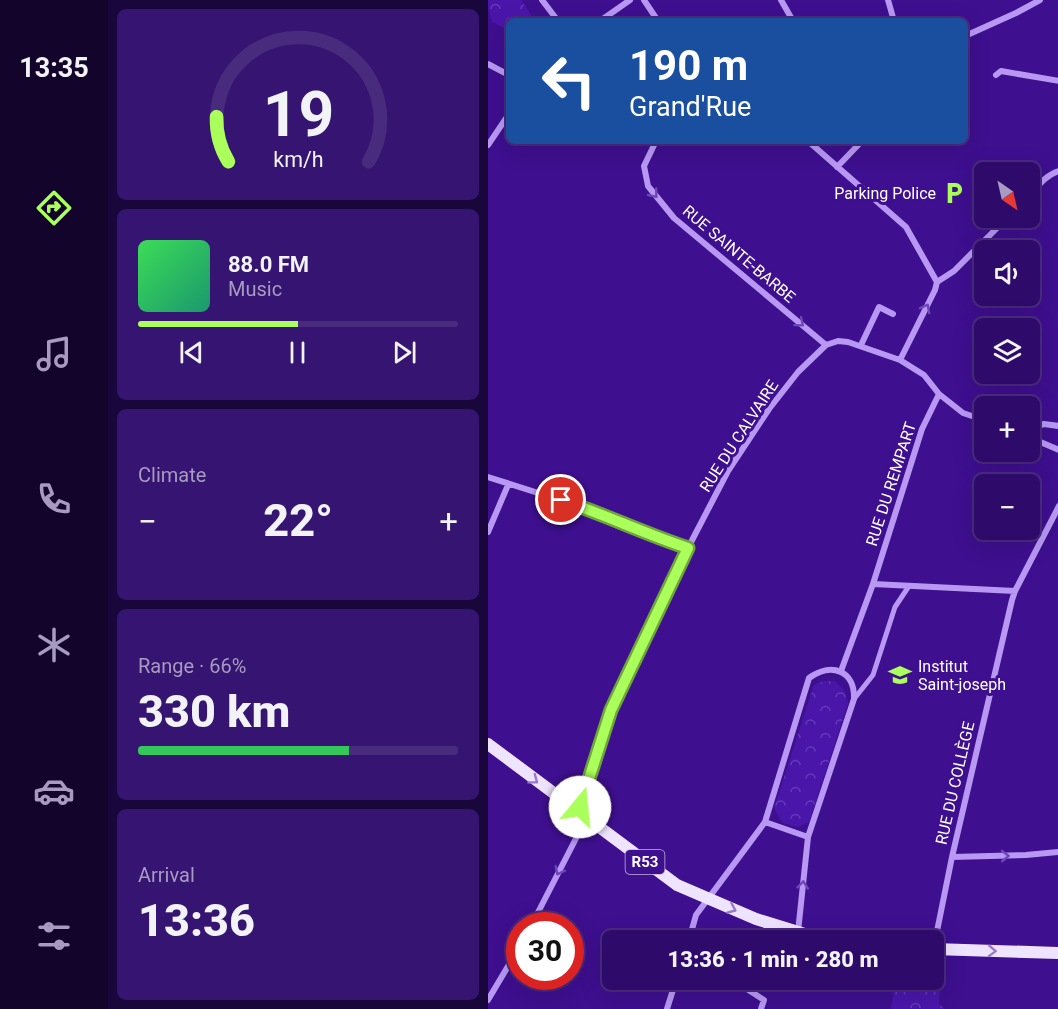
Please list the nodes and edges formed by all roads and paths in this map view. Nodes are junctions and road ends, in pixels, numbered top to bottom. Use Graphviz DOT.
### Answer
graph roads {
  1 [pos="542,0"];
  2 [pos="630,0"];
  3 [pos="644,0"];
  4 [pos="781,0"];
  5 [pos="888,0"];
  6 [pos="1040,0"];
  7 [pos="556,18"];
  8 [pos="604,18"];
  9 [pos="656,18"];
  10 [pos="790,18"];
  11 [pos="893,18"];
  12 [pos="968,35"];
  13 [pos="488,64"];
  14 [pos="506,73"];
  15 [pos="996,75"];
  16 [pos="1058,81"];
  17 [pos="506,119"];
  18 [pos="655,144"];
  19 [pos="811,144"];
  20 [pos="859,144"];
  21 [pos="488,146"];
  22 [pos="838,167"];
  23 [pos="1058,171"];
  24 [pos="1040,184"];
  25 [pos="997,228"];
  26 [pos="937,282"];
  27 [pos="893,314"];
  28 [pos="826,345"];
  29 [pos="861,345"];
  30 [pos="900,360"];
  31 [pos="939,394"];
  32 [pos="974,416"];
  33 [pos="1040,425"];
  34 [pos="1058,426"];
  35 [pos="1040,442"];
  36 [pos="1058,450"];
  37 [pos="488,477"];
  38 [pos="508,485"];
  39 [pos="1058,506"];
  40 [pos="488,532"];
  41 [pos="688,548"];
  42 [pos="873,584"];
  43 [pos="909,586"];
  44 [pos="1015,591"];
  45 [pos="841,671"];
  46 [pos="854,699"];
  47 [pos="488,744"];
  48 [pos="582,816"];
  49 [pos="765,822"];
  50 [pos="808,837"];
  51 [pos="1058,852"];
  52 [pos="952,857"];
  53 [pos="708,898"];
  54 [pos="537,912"];
  55 [pos="692,930"];
  56 [pos="789,930"];
  57 [pos="798,930"];
  58 [pos="938,930"];
  59 [pos="944,948"];
  60 [pos="1058,953"];
  61 [pos="506,970"];
  62 [pos="673,990"];
  63 [pos="748,990"];
  64 [pos="488,1000"];
  65 [pos="667,1009"];
  66 [pos="761,1009"];
  1 -- 7 [label="street"];
  2 -- 8 [label="street"];
  3 -- 9 [label="street"];
  4 -- 10 [label="street"];
  5 -- 11 [label="street"];
  6 -- 12 [label="street"];
  13 -- 14 [label="street"];
  15 -- 16 [label="street"];
  17 -- 21 [label="street"];
  18 -- 28 [label="street, RUE SAINTE-BARBE, one-way"];
  19 -- 22 [label="street"];
  20 -- 22 [label="street"];
  22 -- 26 [label="street"];
  23 -- 24 [label="street"];
  25 -- 26 [label="street"];
  30 -- 26 [label="street, one-way"];
  27 -- 29 [label="street"];
  28 -- 29 [label="street"];
  28 -- 41 [label="street, RUE DU CALVAIRE"];
  29 -- 30 [label="street"];
  30 -- 31 [label="street"];
  31 -- 32 [label="street"];
  31 -- 42 [label="street, RUE DU REMPART"];
  33 -- 34 [label="street"];
  35 -- 36 [label="street"];
  37 -- 38 [label="street"];
  38 -- 40 [label="street"];
  38 -- 41 [label="street"];
  39 -- 44 [label="street, RUE DU COLLÈGE"];
  41 -- 48 [label="street, RUE DU CALVAIRE"];
  42 -- 43 [label="street"];
  42 -- 45 [label="street, RUE DU REMPART"];
  43 -- 44 [label="street"];
  43 -- 46 [label="street"];
  44 -- 52 [label="street, RUE DU COLLÈGE"];
  45 -- 46 [label="street"];
  45 -- 49 [label="street"];
  46 -- 50 [label="street"];
  47 -- 48 [label="main road, R53, one-way"];
  48 -- 53 [label="main road, R53"];
  48 -- 54 [label="street, RUE DU CALVAIRE, one-way"];
  49 -- 50 [label="street"];
  49 -- 53 [label="street"];
  57 -- 50 [label="street, one-way"];
  52 -- 51 [label="street, one-way"];
  52 -- 58 [label="street, RUE DU COLLÈGE"];
  53 -- 55 [label="street"];
  53 -- 56 [label="main road, R53, one-way"];
  59 -- 60 [label="main road, one-way"];
  61 -- 64 [label="street"];
  62 -- 65 [label="street"];
  63 -- 66 [label="street"];
}
